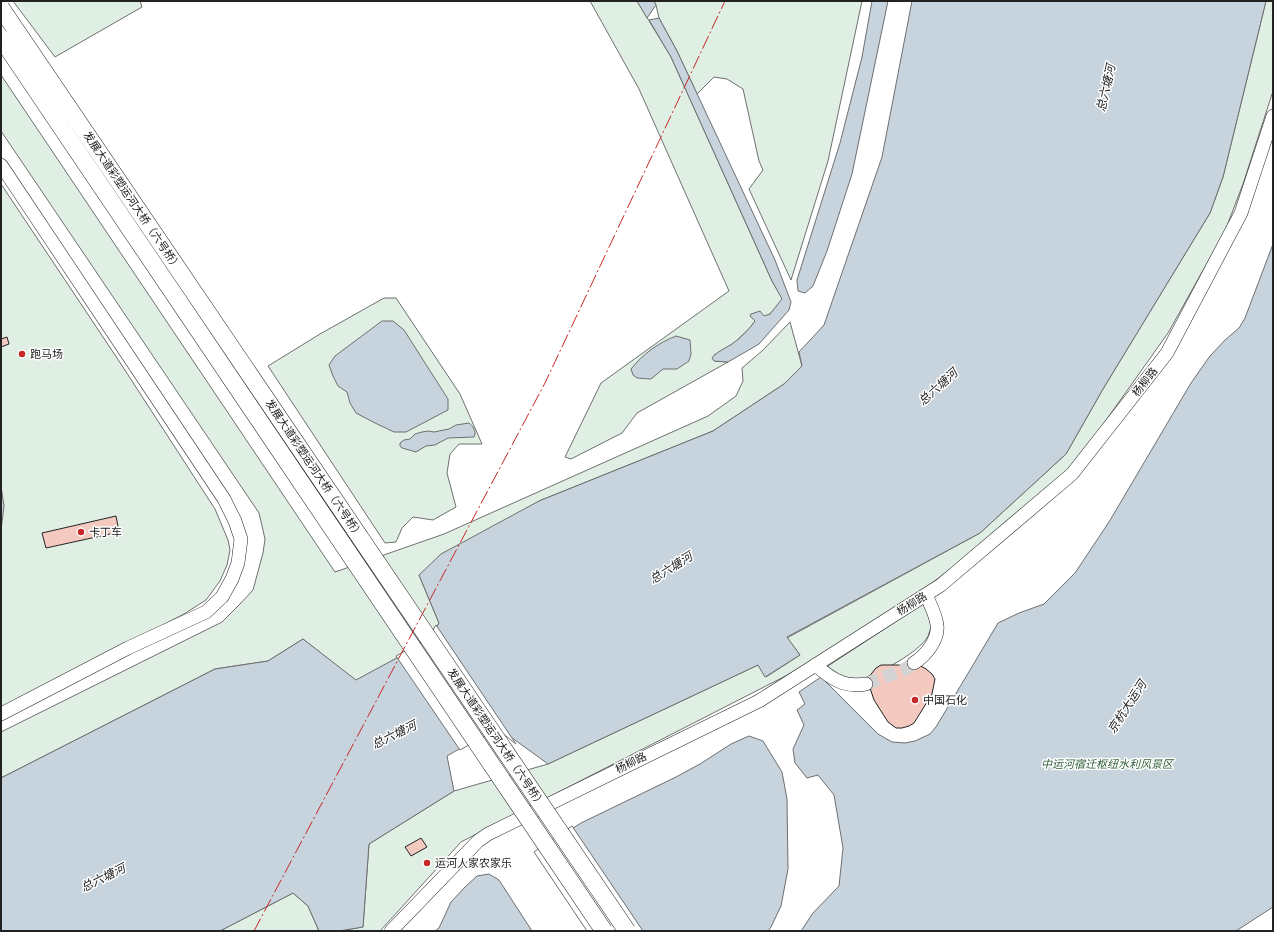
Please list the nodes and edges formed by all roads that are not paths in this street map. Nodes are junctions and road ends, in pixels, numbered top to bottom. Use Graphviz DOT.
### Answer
graph roads {
  1 [pos="1,8"];
  2 [pos="1,38"];
  3 [pos="1273,116"];
  4 [pos="1,165"];
  5 [pos="926,595"];
  6 [pos="914,663"];
  7 [pos="815,665"];
  8 [pos="866,684"];
  9 [pos="1,714"];
  10 [pos="392,931"];
  11 [pos="604,931"];
  12 [pos="627,931"];
  1 -- 12 [label="main road, 发展大道彩塑运河大桥（六号桥）, bridge"];
  2 -- 11 [label="main road, 发展大道彩塑运河大桥（六号桥）, bridge"];
  3 -- 5 [label="street, 杨柳路"];
  4 -- 9 [label="street"];
  5 -- 6 [label="street"];
  5 -- 7 [label="street, 杨柳路"];
  7 -- 8 [label="street"];
  7 -- 10 [label="street, 杨柳路"];
}
